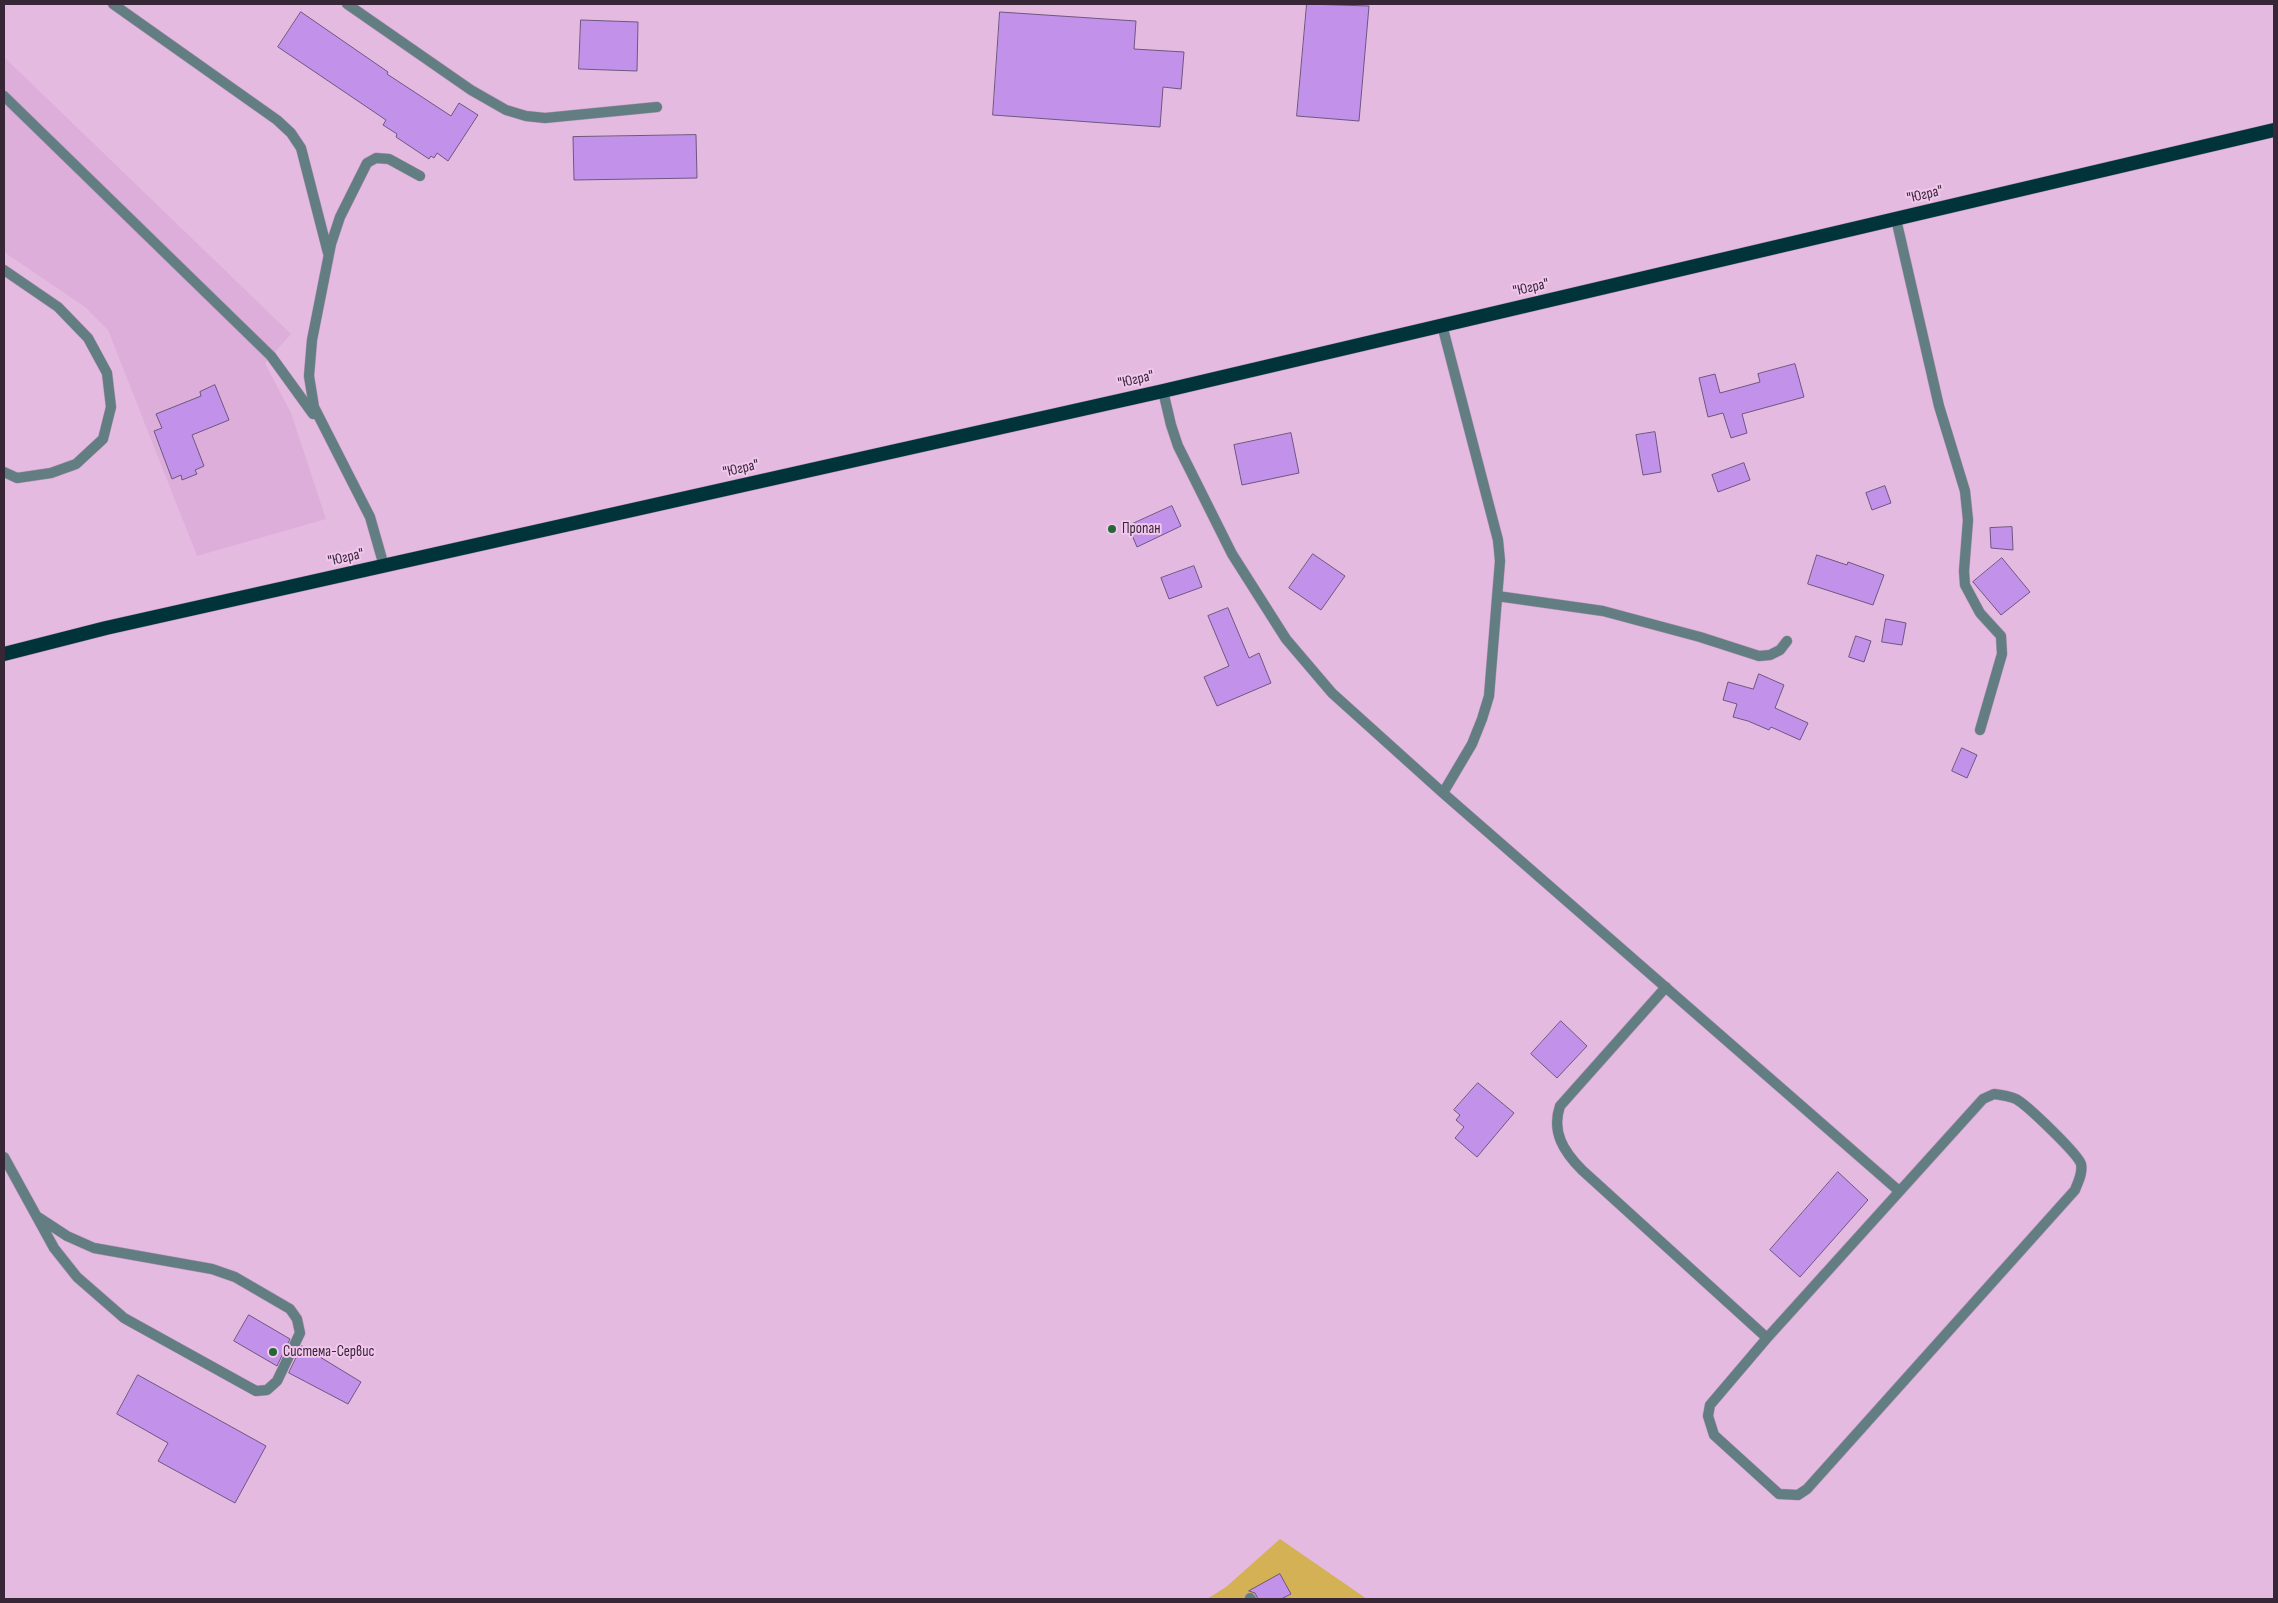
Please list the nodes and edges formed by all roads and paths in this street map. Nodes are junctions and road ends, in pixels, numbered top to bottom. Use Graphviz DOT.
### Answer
graph roads {
  1 [pos="113,4"];
  2 [pos="347,4"];
  3 [pos="4,96"];
  4 [pos="657,107"];
  5 [pos="2274,130"];
  6 [pos="420,176"];
  7 [pos="1896,219"];
  8 [pos="329,256"];
  9 [pos="4,270"];
  10 [pos="1442,326"];
  11 [pos="1163,391"];
  12 [pos="322,426"];
  13 [pos="4,472"];
  14 [pos="384,566"];
  15 [pos="1497,596"];
  16 [pos="1788,641"];
  17 [pos="4,654"];
  18 [pos="1980,730"];
  19 [pos="1443,793"];
  20 [pos="1666,987"];
  21 [pos="4,1158"];
  22 [pos="1899,1191"];
  23 [pos="38,1217"];
  24 [pos="1767,1338"];
  1 -- 8 [label="lane"];
  2 -- 4 [label="lane"];
  3 -- 12 [label="lane"];
  5 -- 7 [label="highway, \"Югра\""];
  6 -- 8 [label="lane"];
  7 -- 10 [label="highway, \"Югра\""];
  7 -- 18 [label="lane"];
  8 -- 12 [label="lane"];
  9 -- 13 [label="lane"];
  10 -- 11 [label="highway, \"Югра\""];
  10 -- 15 [label="lane"];
  11 -- 14 [label="highway, \"Югра\""];
  11 -- 19 [label="lane"];
  12 -- 14 [label="lane"];
  14 -- 17 [label="highway, \"Югра\""];
  15 -- 16 [label="lane"];
  15 -- 19 [label="lane"];
  19 -- 20 [label="lane"];
  20 -- 22 [label="lane"];
  20 -- 24 [label="lane"];
  21 -- 23 [label="lane"];
  22 -- 24 [label="lane"];
  22 -- 24 [label="lane"];
  23 -- 23 [label="lane"];
}
